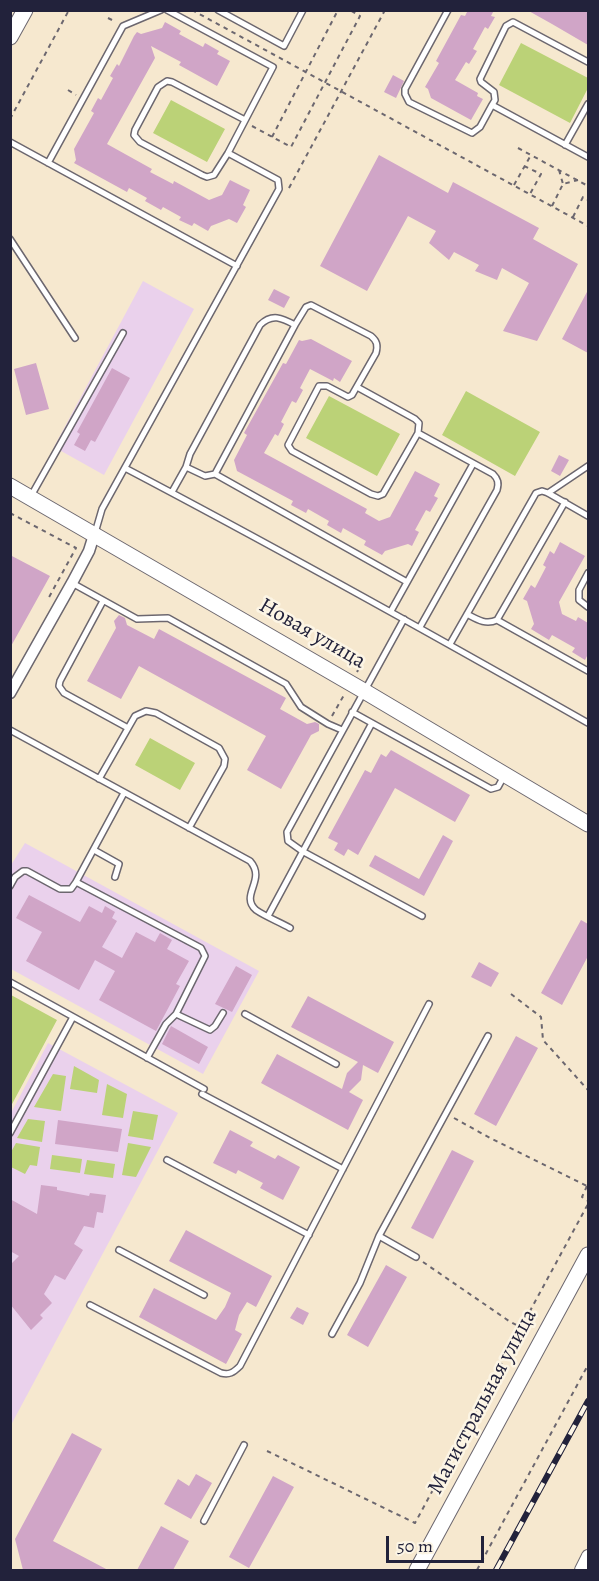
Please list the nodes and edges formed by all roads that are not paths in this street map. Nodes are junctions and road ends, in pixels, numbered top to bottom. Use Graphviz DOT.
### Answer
graph roads {
  1 [pos="25,10"];
  2 [pos="161,10"];
  3 [pos="167,10"];
  4 [pos="218,10"];
  5 [pos="303,10"];
  6 [pos="448,10"];
  7 [pos="10,37"];
  8 [pos="588,62"];
  9 [pos="588,104"];
  10 [pos="492,105"];
  11 [pos="244,121"];
  12 [pos="10,142"];
  13 [pos="566,145"];
  14 [pos="228,153"];
  15 [pos="588,157"];
  16 [pos="48,163"];
  17 [pos="10,239"];
  18 [pos="237,266"];
  19 [pos="295,325"];
  20 [pos="123,333"];
  21 [pos="75,338"];
  22 [pos="357,387"];
  23 [pos="418,433"];
  24 [pos="474,464"];
  25 [pos="588,466"];
  26 [pos="186,467"];
  27 [pos="125,468"];
  28 [pos="215,474"];
  29 [pos="10,486"];
  30 [pos="172,492"];
  31 [pos="548,493"];
  32 [pos="30,498"];
  33 [pos="565,502"];
  34 [pos="588,516"];
  35 [pos="94,535"];
  36 [pos="588,573"];
  37 [pos="407,582"];
  38 [pos="72,583"];
  39 [pos="103,601"];
  40 [pos="588,607"];
  41 [pos="391,611"];
  42 [pos="467,614"];
  43 [pos="404,619"];
  44 [pos="497,620"];
  45 [pos="420,627"];
  46 [pos="450,644"];
  47 [pos="588,671"];
  48 [pos="364,691"];
  49 [pos="10,693"];
  50 [pos="352,712"];
  51 [pos="372,723"];
  52 [pos="588,723"];
  53 [pos="128,728"];
  54 [pos="10,730"];
  55 [pos="342,730"];
  56 [pos="505,775"];
  57 [pos="99,779"];
  58 [pos="124,793"];
  59 [pos="588,824"];
  60 [pos="189,828"];
  61 [pos="94,850"];
  62 [pos="302,851"];
  63 [pos="115,877"];
  64 [pos="76,882"];
  65 [pos="10,886"];
  66 [pos="268,916"];
  67 [pos="422,916"];
  68 [pos="290,928"];
  69 [pos="10,982"];
  70 [pos="429,1004"];
  71 [pos="223,1013"];
  72 [pos="176,1014"];
  73 [pos="245,1014"];
  74 [pos="73,1017"];
  75 [pos="488,1036"];
  76 [pos="147,1058"];
  77 [pos="336,1064"];
  78 [pos="10,1133"];
  79 [pos="167,1160"];
  80 [pos="343,1169"];
  81 [pos="309,1235"];
  82 [pos="379,1236"];
  83 [pos="119,1251"];
  84 [pos="588,1255"];
  85 [pos="416,1257"];
  86 [pos="204,1295"];
  87 [pos="90,1305"];
  88 [pos="332,1334"];
  89 [pos="244,1445"];
  90 [pos="204,1521"];
  91 [pos="588,1556"];
  92 [pos="417,1570"];
  93 [pos="581,1570"];
  1 -- 7 [label="main road"];
  2 -- 16 [label="lane"];
  3 -- 11 [label="lane"];
  4 -- 5 [label="lane"];
  6 -- 10 [label="lane"];
  8 -- 10 [label="lane"];
  9 -- 13 [label="lane"];
  10 -- 13 [label="lane"];
  11 -- 14 [label="lane"];
  11 -- 14 [label="lane"];
  12 -- 16 [label="lane"];
  13 -- 15 [label="lane"];
  14 -- 18 [label="lane"];
  16 -- 18 [label="lane"];
  17 -- 21 [label="lane"];
  18 -- 27 [label="lane"];
  19 -- 22 [label="lane"];
  19 -- 26 [label="lane"];
  19 -- 28 [label="lane"];
  20 -- 32 [label="lane"];
  22 -- 23 [label="lane"];
  22 -- 23 [label="lane"];
  23 -- 24 [label="lane"];
  24 -- 37 [label="lane"];
  24 -- 45 [label="lane"];
  25 -- 31 [label="lane"];
  26 -- 28 [label="lane"];
  26 -- 30 [label="lane"];
  27 -- 30 [label="lane"];
  27 -- 35 [label="lane"];
  28 -- 37 [label="lane"];
  29 -- 32 [label="main road, Новая улица"];
  30 -- 41 [label="lane"];
  31 -- 33 [label="lane"];
  31 -- 42 [label="lane"];
  32 -- 35 [label="main road, Новая улица"];
  33 -- 34 [label="lane"];
  33 -- 44 [label="lane"];
  35 -- 38 [label="street"];
  35 -- 48 [label="main road, Новая улица"];
  36 -- 40 [label="lane"];
  37 -- 41 [label="lane"];
  38 -- 39 [label="lane"];
  38 -- 49 [label="street"];
  39 -- 53 [label="lane"];
  39 -- 55 [label="lane"];
  41 -- 43 [label="lane"];
  42 -- 44 [label="lane"];
  42 -- 46 [label="lane"];
  43 -- 45 [label="lane"];
  43 -- 48 [label="lane"];
  44 -- 47 [label="lane"];
  45 -- 46 [label="lane"];
  46 -- 52 [label="lane"];
  48 -- 50 [label="lane"];
  48 -- 56 [label="main road, Новая улица"];
  50 -- 51 [label="lane"];
  50 -- 55 [label="lane"];
  51 -- 56 [label="lane"];
  51 -- 62 [label="lane"];
  53 -- 57 [label="lane"];
  53 -- 60 [label="lane"];
  54 -- 57 [label="lane"];
  55 -- 62 [label="lane"];
  56 -- 59 [label="main road, Новая улица"];
  57 -- 58 [label="lane"];
  58 -- 60 [label="lane"];
  58 -- 61 [label="lane"];
  60 -- 66 [label="lane"];
  61 -- 63 [label="lane"];
  61 -- 64 [label="lane"];
  62 -- 66 [label="lane"];
  62 -- 67 [label="lane"];
  64 -- 65 [label="lane"];
  64 -- 72 [label="lane"];
  66 -- 68 [label="lane"];
  69 -- 74 [label="lane"];
  70 -- 80 [label="lane"];
  71 -- 72 [label="lane"];
  72 -- 76 [label="lane"];
  73 -- 77 [label="lane"];
  74 -- 76 [label="lane"];
  74 -- 78 [label="lane"];
  75 -- 82 [label="lane"];
  76 -- 80 [label="lane"];
  79 -- 81 [label="lane"];
  80 -- 81 [label="lane"];
  81 -- 87 [label="lane"];
  82 -- 85 [label="lane"];
  82 -- 88 [label="lane"];
  83 -- 86 [label="lane"];
  84 -- 92 [label="main road, Магистральная улица"];
  89 -- 90 [label="lane"];
  91 -- 93 [label="street"];
}
